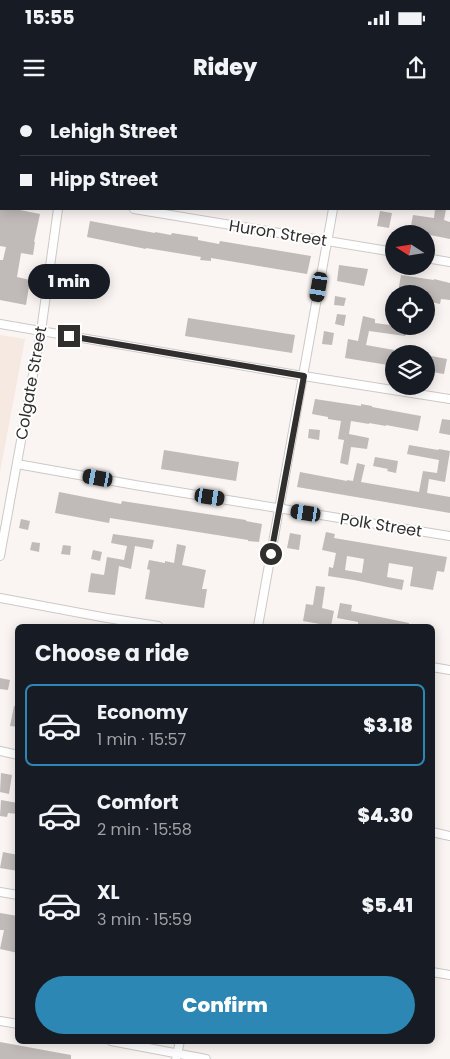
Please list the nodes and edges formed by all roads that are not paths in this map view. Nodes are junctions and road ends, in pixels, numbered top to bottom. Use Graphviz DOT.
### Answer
graph roads {
  1 [pos="58,210"];
  2 [pos="140,210"];
  3 [pos="333,210"];
  4 [pos="327,241"];
  5 [pos="385,251"];
  6 [pos="435,260"];
  7 [pos="450,262"];
  8 [pos="0,324"];
  9 [pos="41,331"];
  10 [pos="304,376"];
  11 [pos="450,399"];
  12 [pos="17,464"];
  13 [pos="279,508"];
  14 [pos="450,536"];
  15 [pos="0,556"];
  16 [pos="0,598"];
  17 [pos="145,624"];
  18 [pos="258,624"];
  19 [pos="435,668"];
  20 [pos="450,670"];
  21 [pos="0,751"];
  22 [pos="15,754"];
  23 [pos="435,833"];
  24 [pos="450,836"];
  25 [pos="0,892"];
  26 [pos="15,894"];
  27 [pos="435,972"];
  28 [pos="450,975"];
  29 [pos="0,1021"];
  30 [pos="15,1024"];
  31 [pos="124,1044"];
  32 [pos="177,1056"];
  33 [pos="206,1059"];
  1 -- 9 [label="street, Colgate Street"];
  2 -- 4 [label="street, Huron Street"];
  3 -- 4 [label="street"];
  4 -- 5 [label="street, Huron Street"];
  4 -- 10 [label="street"];
  6 -- 7 [label="street"];
  8 -- 9 [label="street"];
  9 -- 10 [label="street"];
  9 -- 12 [label="street, Colgate Street"];
  10 -- 11 [label="street"];
  10 -- 13 [label="street"];
  12 -- 13 [label="street, Polk Street"];
  12 -- 15 [label="street, Colgate Street"];
  13 -- 14 [label="street, Polk Street"];
  13 -- 18 [label="street"];
  16 -- 17 [label="street"];
  19 -- 20 [label="street"];
  21 -- 22 [label="street"];
  23 -- 24 [label="street"];
  25 -- 26 [label="street"];
  27 -- 28 [label="street"];
  29 -- 30 [label="street"];
  31 -- 32 [label="street"];
  32 -- 33 [label="street"];
}
